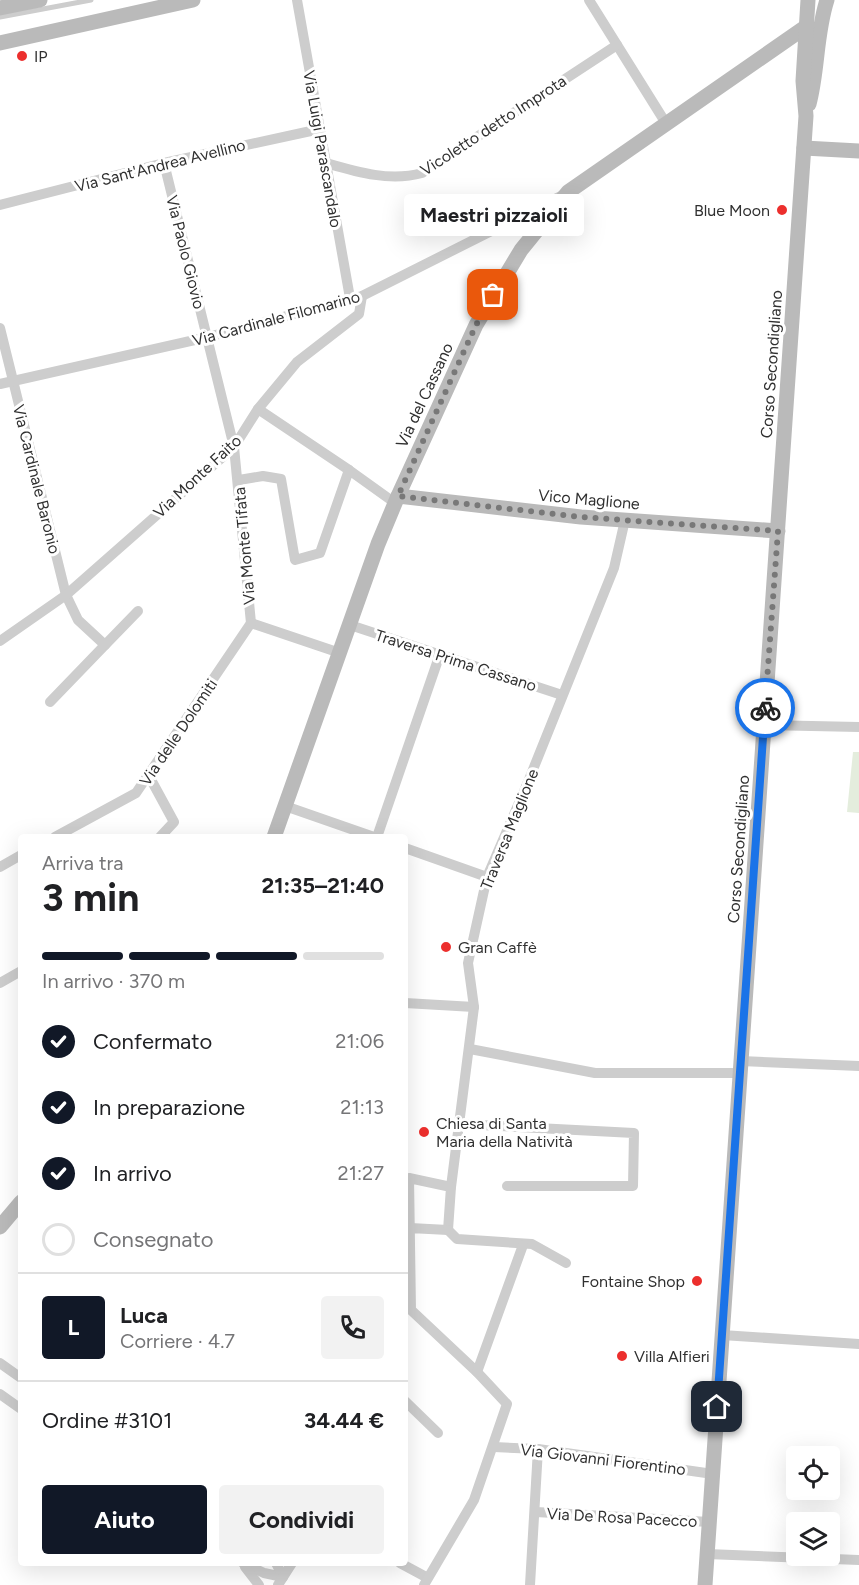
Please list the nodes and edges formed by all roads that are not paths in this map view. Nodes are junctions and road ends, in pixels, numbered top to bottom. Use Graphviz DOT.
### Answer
graph roads {
  1 [pos="40,0"];
  2 [pos="91,0"];
  3 [pos="193,0"];
  4 [pos="297,0"];
  5 [pos="589,0"];
  6 [pos="808,0"];
  7 [pos="827,0"];
  8 [pos="0,8"];
  9 [pos="0,17"];
  10 [pos="807,26"];
  11 [pos="0,43"];
  12 [pos="617,45"];
  13 [pos="806,116"];
  14 [pos="667,125"];
  15 [pos="320,129"];
  16 [pos="804,148"];
  17 [pos="859,151"];
  18 [pos="164,163"];
  19 [pos="326,164"];
  20 [pos="568,192"];
  21 [pos="0,205"];
  22 [pos="362,297"];
  23 [pos="350,298"];
  24 [pos="0,328"];
  25 [pos="208,337"];
  26 [pos="12,381"];
  27 [pos="0,384"];
  28 [pos="258,409"];
  29 [pos="234,447"];
  30 [pos="349,470"];
  31 [pos="238,480"];
  32 [pos="396,499"];
  33 [pos="625,520"];
  34 [pos="778,531"];
  35 [pos="66,595"];
  36 [pos="138,611"];
  37 [pos="251,623"];
  38 [pos="350,625"];
  39 [pos="0,641"];
  40 [pos="105,645"];
  41 [pos="340,653"];
  42 [pos="440,654"];
  43 [pos="562,695"];
  44 [pos="50,702"];
  45 [pos="764,725"];
  46 [pos="859,727"];
  47 [pos="149,776"];
  48 [pos="285,806"];
  49 [pos="61,834"];
  50 [pos="163,834"];
  51 [pos="275,834"];
  52 [pos="367,834"];
  53 [pos="377,834"];
  54 [pos="408,849"];
  55 [pos="18,857"];
  56 [pos="0,867"];
  57 [pos="487,877"];
  58 [pos="18,973"];
  59 [pos="0,983"];
  60 [pos="408,1003"];
  61 [pos="474,1007"];
  62 [pos="470,1049"];
  63 [pos="859,1066"];
  64 [pos="741,1067"];
  65 [pos="460,1124"];
  66 [pos="408,1179"];
  67 [pos="507,1186"];
  68 [pos="451,1187"];
  69 [pos="408,1195"];
  70 [pos="18,1206"];
  71 [pos="0,1227"];
  72 [pos="410,1228"];
  73 [pos="448,1230"];
  74 [pos="523,1245"];
  75 [pos="566,1263"];
  76 [pos="722,1335"];
  77 [pos="859,1344"];
  78 [pos="0,1363"];
  79 [pos="477,1372"];
  80 [pos="18,1376"];
  81 [pos="0,1394"];
  82 [pos="408,1404"];
  83 [pos="18,1407"];
  84 [pos="438,1433"];
  85 [pos="494,1447"];
  86 [pos="537,1449"];
  87 [pos="712,1474"];
  88 [pos="536,1512"];
  89 [pos="709,1522"];
  90 [pos="707,1554"];
  91 [pos="859,1560"];
  92 [pos="244,1566"];
  93 [pos="249,1566"];
  94 [pos="277,1566"];
  95 [pos="290,1566"];
  96 [pos="403,1566"];
  97 [pos="280,1581"];
  98 [pos="425,1581"];
  99 [pos="259,1585"];
  100 [pos="530,1585"];
  101 [pos="705,1585"];
  1 -- 8 [label="main road"];
  2 -- 9 [label="lane"];
  3 -- 11 [label="main road"];
  4 -- 15 [label="street, Via Luigi Parascandalo"];
  5 -- 12 [label="street"];
  6 -- 10 [label="main road, Corso Secondigliano"];
  7 -- 13 [label="main road, Corso Secondigliano"];
  10 -- 13 [label="main road, Corso Secondigliano"];
  10 -- 14 [label="main road, Via del Cassano"];
  12 -- 14 [label="street"];
  12 -- 19 [label="street, Vicoletto detto Improta"];
  13 -- 16 [label="main road, Corso Secondigliano"];
  14 -- 20 [label="main road, Via del Cassano"];
  15 -- 18 [label="street, Via Sant'Andrea Avellino"];
  15 -- 19 [label="street, Via Luigi Parascandalo"];
  16 -- 17 [label="main road"];
  16 -- 34 [label="main road, Corso Secondigliano"];
  18 -- 21 [label="street, Via Sant'Andrea Avellino"];
  18 -- 25 [label="street, Via Paolo Giovio"];
  19 -- 23 [label="street, Via Luigi Parascandalo"];
  20 -- 22 [label="street, Via Cardinale Filomarino"];
  20 -- 32 [label="main road, Via del Cassano"];
  22 -- 23 [label="street, Via Cardinale Filomarino"];
  22 -- 28 [label="street, Via Monte Faito"];
  23 -- 25 [label="street, Via Cardinale Filomarino"];
  24 -- 26 [label="street, Via Cardinale Baronio"];
  25 -- 26 [label="street, Via Cardinale Filomarino"];
  25 -- 29 [label="street, Via Paolo Giovio"];
  26 -- 27 [label="street, Via Cardinale Filomarino"];
  26 -- 35 [label="street, Via Cardinale Baronio"];
  28 -- 29 [label="street, Via Monte Faito"];
  28 -- 30 [label="street"];
  29 -- 31 [label="street, Via Monte Tifata"];
  29 -- 35 [label="street, Via Monte Faito"];
  30 -- 31 [label="street"];
  30 -- 32 [label="street"];
  31 -- 37 [label="street, Via Monte Tifata"];
  32 -- 33 [label="main road, Vico Maglione"];
  32 -- 38 [label="main road, Via del Cassano"];
  33 -- 34 [label="main road, Vico Maglione"];
  33 -- 43 [label="street, Traversa Maglione"];
  34 -- 45 [label="main road, Corso Secondigliano"];
  35 -- 39 [label="street, Via Monte Faito"];
  35 -- 40 [label="street"];
  36 -- 40 [label="street"];
  37 -- 41 [label="street, Via Monte Tifata"];
  37 -- 47 [label="street, Via delle Dolomiti"];
  38 -- 41 [label="main road, Via del Cassano"];
  38 -- 42 [label="street, Traversa Prima Cassano"];
  40 -- 44 [label="street"];
  41 -- 48 [label="main road, Via del Cassano"];
  42 -- 43 [label="street, Traversa Prima Cassano"];
  42 -- 53 [label="street"];
  43 -- 57 [label="street, Traversa Maglione"];
  45 -- 46 [label="street"];
  45 -- 64 [label="main road, Corso Secondigliano"];
  47 -- 49 [label="street, Via delle Dolomiti"];
  47 -- 50 [label="street"];
  48 -- 51 [label="main road, Via del Cassano"];
  48 -- 52 [label="street"];
  54 -- 57 [label="street"];
  55 -- 56 [label="street"];
  57 -- 61 [label="street, Traversa Maglione"];
  58 -- 59 [label="street"];
  60 -- 61 [label="street"];
  61 -- 62 [label="street, Traversa Maglione"];
  62 -- 64 [label="street"];
  62 -- 65 [label="street, Traversa Maglione"];
  63 -- 64 [label="street"];
  64 -- 76 [label="main road, Corso Secondigliano"];
  65 -- 67 [label="street"];
  65 -- 68 [label="street, Traversa Maglione"];
  66 -- 68 [label="street"];
  68 -- 73 [label="street, Traversa Maglione"];
  69 -- 72 [label="street"];
  70 -- 71 [label="main road"];
  72 -- 73 [label="street"];
  72 -- 79 [label="street"];
  73 -- 74 [label="street"];
  74 -- 75 [label="street"];
  74 -- 79 [label="street"];
  76 -- 77 [label="street"];
  76 -- 87 [label="main road, Corso Secondigliano"];
  78 -- 80 [label="street"];
  79 -- 85 [label="street"];
  81 -- 83 [label="street"];
  82 -- 84 [label="street"];
  85 -- 86 [label="street, Via Giovanni Fiorentino"];
  85 -- 98 [label="street"];
  86 -- 87 [label="street, Via Giovanni Fiorentino"];
  86 -- 88 [label="street"];
  87 -- 89 [label="main road, Corso Secondigliano"];
  88 -- 89 [label="street, Via De Rosa Pacecco"];
  88 -- 100 [label="street"];
  89 -- 90 [label="main road, Corso Secondigliano"];
  90 -- 91 [label="street"];
  90 -- 101 [label="main road, Corso Secondigliano"];
  92 -- 99 [label="street"];
  93 -- 97 [label="street"];
  94 -- 97 [label="street"];
  95 -- 97 [label="street"];
  96 -- 98 [label="street"];
}
